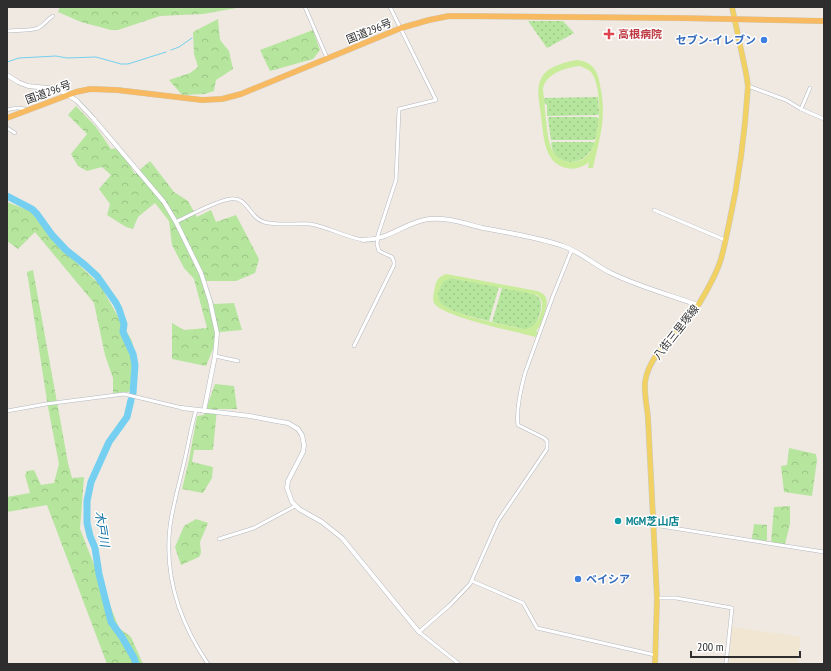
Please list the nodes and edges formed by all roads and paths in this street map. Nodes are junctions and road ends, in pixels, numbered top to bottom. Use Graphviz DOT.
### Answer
graph roads {
  1 [pos="305,7"];
  2 [pos="390,7"];
  3 [pos="732,7"];
  4 [pos="53,16"];
  5 [pos="735,20"];
  6 [pos="824,21"];
  7 [pos="401,28"];
  8 [pos="7,31"];
  9 [pos="327,58"];
  10 [pos="7,75"];
  11 [pos="748,86"];
  12 [pos="810,88"];
  13 [pos="68,95"];
  14 [pos="801,109"];
  15 [pos="7,110"];
  16 [pos="27,110"];
  17 [pos="7,118"];
  18 [pos="824,120"];
  19 [pos="7,128"];
  20 [pos="15,133"];
  21 [pos="654,210"];
  22 [pos="176,222"];
  23 [pos="377,239"];
  24 [pos="363,240"];
  25 [pos="725,240"];
  26 [pos="572,249"];
  27 [pos="698,305"];
  28 [pos="354,346"];
  29 [pos="215,356"];
  30 [pos="238,362"];
  31 [pos="182,408"];
  32 [pos="196,410"];
  33 [pos="7,411"];
  34 [pos="204,411"];
  35 [pos="295,506"];
  36 [pos="654,525"];
  37 [pos="219,540"];
  38 [pos="824,552"];
  39 [pos="472,581"];
  40 [pos="657,598"];
  41 [pos="419,632"];
  42 [pos="656,655"];
  43 [pos="208,664"];
  44 [pos="459,664"];
  45 [pos="656,664"];
  46 [pos="726,664"];
  1 -- 9 [label="street"];
  2 -- 7 [label="street"];
  3 -- 5 [label="main road, 八街三里塚線"];
  4 -- 8 [label="street"];
  5 -- 6 [label="highway, 国道296号"];
  5 -- 7 [label="highway, 国道296号"];
  5 -- 11 [label="main road, 八街三里塚線"];
  7 -- 9 [label="highway, 国道296号"];
  7 -- 23 [label="street"];
  9 -- 13 [label="highway, 国道296号"];
  10 -- 13 [label="street"];
  11 -- 14 [label="street"];
  11 -- 25 [label="main road, 八街三里塚線"];
  12 -- 14 [label="street"];
  13 -- 16 [label="highway, 国道296号"];
  13 -- 22 [label="street"];
  14 -- 18 [label="street"];
  15 -- 16 [label="street"];
  16 -- 17 [label="highway, 国道296号"];
  19 -- 20 [label="street"];
  21 -- 25 [label="street"];
  22 -- 24 [label="street"];
  22 -- 29 [label="street"];
  23 -- 24 [label="street"];
  23 -- 26 [label="street"];
  23 -- 28 [label="street"];
  25 -- 27 [label="main road, 八街三里塚線"];
  26 -- 27 [label="street"];
  26 -- 39 [label="street"];
  27 -- 36 [label="main road, 八街三里塚線"];
  29 -- 30 [label="street"];
  29 -- 34 [label="street"];
  31 -- 32 [label="street"];
  31 -- 33 [label="street"];
  32 -- 34 [label="street"];
  32 -- 43 [label="street"];
  34 -- 35 [label="street"];
  35 -- 37 [label="street"];
  35 -- 41 [label="street"];
  36 -- 38 [label="street"];
  36 -- 40 [label="main road, 八街三里塚線"];
  39 -- 41 [label="street"];
  39 -- 42 [label="street"];
  40 -- 42 [label="main road, 八街三里塚線"];
  40 -- 46 [label="street"];
  41 -- 44 [label="street"];
  42 -- 45 [label="main road, 八街三里塚線"];
}
